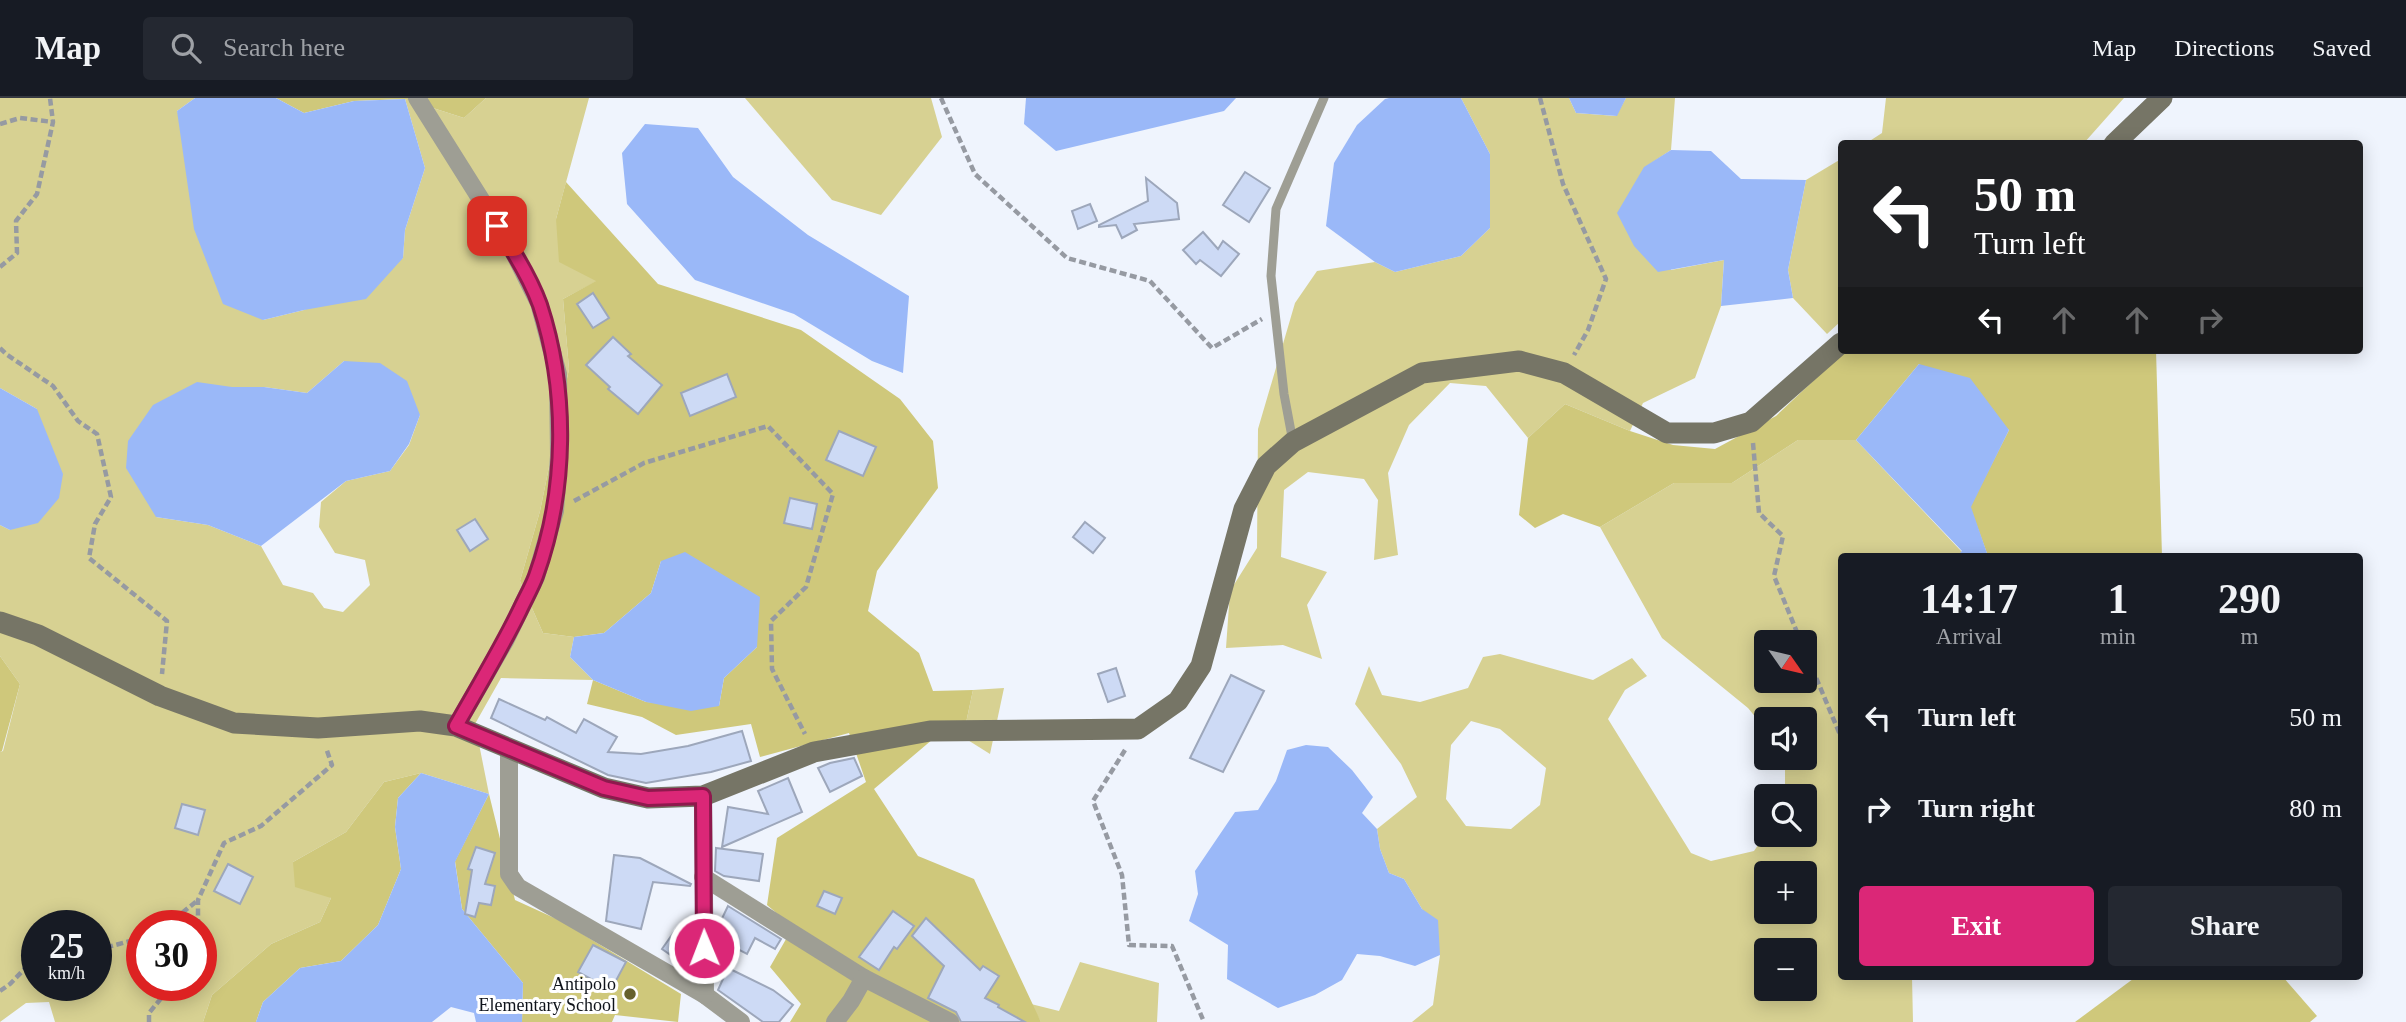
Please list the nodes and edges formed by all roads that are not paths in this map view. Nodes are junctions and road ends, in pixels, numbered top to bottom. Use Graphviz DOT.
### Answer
graph roads {
  1 [pos="416,98"];
  2 [pos="1324,98"];
  3 [pos="2162,98"];
  4 [pos="2118,140"];
  5 [pos="1838,346"];
  6 [pos="1293,442"];
  7 [pos="0,622"];
  8 [pos="456,726"];
  9 [pos="509,748"];
  10 [pos="703,796"];
  11 [pos="703,877"];
  12 [pos="864,978"];
  13 [pos="705,995"];
  14 [pos="741,1022"];
  15 [pos="835,1022"];
  16 [pos="950,1022"];
  1 -- 8 [label="street"];
  2 -- 6 [label="lane"];
  3 -- 4 [label="street"];
  5 -- 6 [label="street"];
  6 -- 10 [label="street"];
  7 -- 8 [label="street"];
  8 -- 9 [label="street"];
  9 -- 10 [label="street"];
  9 -- 13 [label="street"];
  10 -- 11 [label="street"];
  11 -- 12 [label="street"];
  11 -- 13 [label="street"];
  12 -- 15 [label="street"];
  12 -- 16 [label="street"];
  13 -- 14 [label="street"];
}
